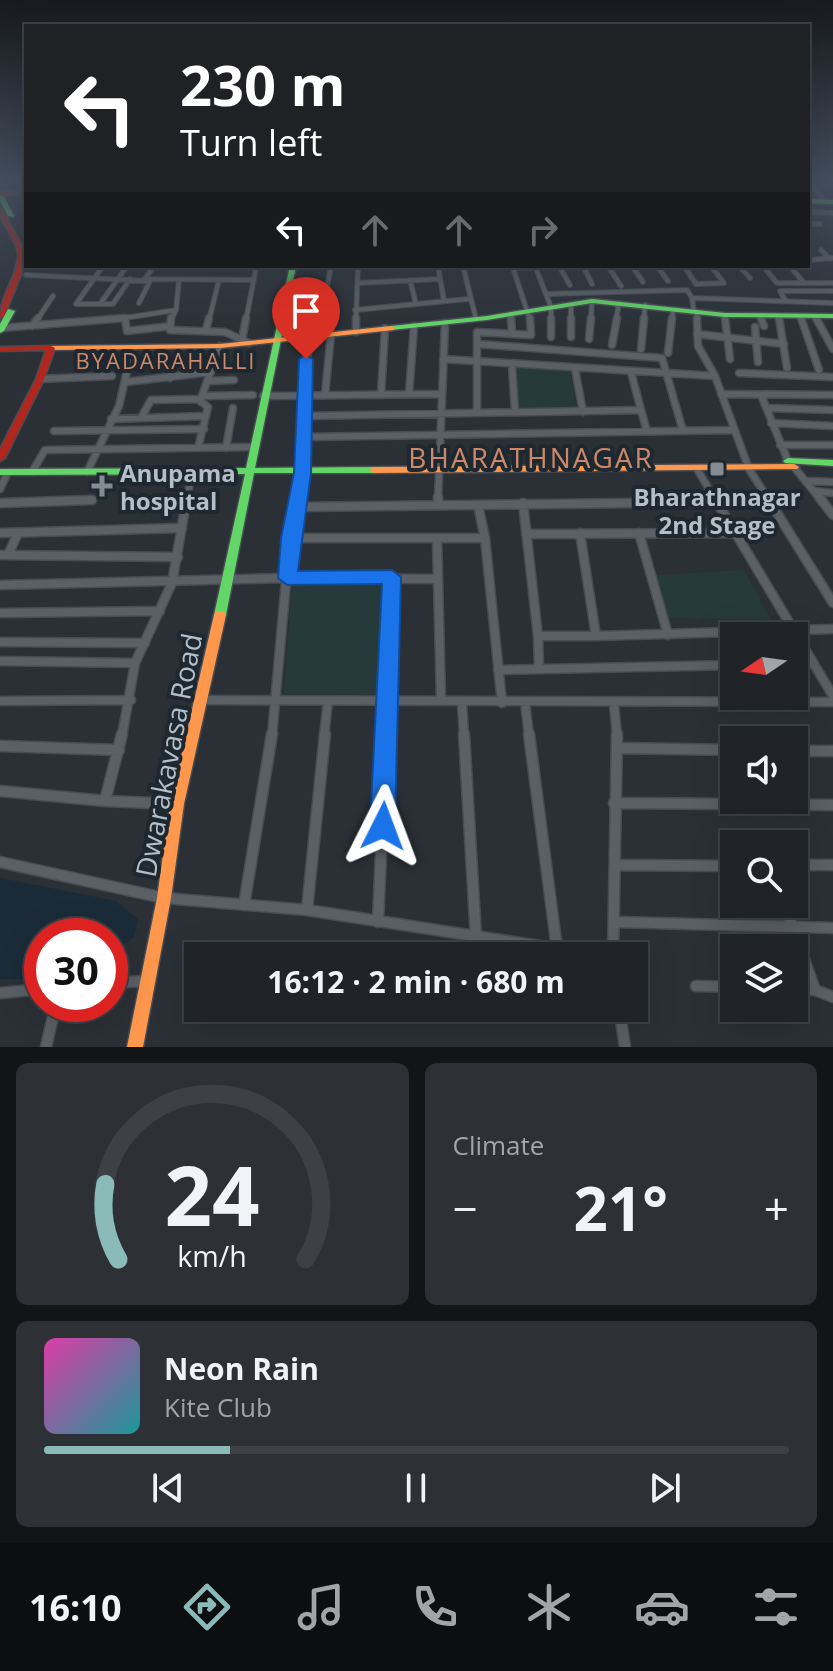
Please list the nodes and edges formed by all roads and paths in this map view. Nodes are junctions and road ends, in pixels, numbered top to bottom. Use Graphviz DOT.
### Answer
graph roads {
  1 [pos="10,231"];
  2 [pos="821,250"];
  3 [pos="832,259"];
  4 [pos="810,260"];
  5 [pos="101,268"];
  6 [pos="126,268"];
  7 [pos="153,268"];
  8 [pos="256,268"];
  9 [pos="293,268"];
  10 [pos="331,268"];
  11 [pos="358,268"];
  12 [pos="438,268"];
  13 [pos="463,268"];
  14 [pos="512,268"];
  15 [pos="535,268"];
  16 [pos="561,268"];
  17 [pos="584,268"];
  18 [pos="609,268"];
  19 [pos="633,268"];
  20 [pos="658,268"];
  21 [pos="685,268"];
  22 [pos="713,268"];
  23 [pos="741,268"];
  24 [pos="765,268"];
  25 [pos="792,268"];
  26 [pos="27,270"];
  27 [pos="750,278"];
  28 [pos="93,279"];
  29 [pos="130,279"];
  30 [pos="145,279"];
  31 [pos="440,279"];
  32 [pos="117,280"];
  33 [pos="179,280"];
  34 [pos="219,280"];
  35 [pos="253,280"];
  36 [pos="410,280"];
  37 [pos="668,281"];
  38 [pos="643,282"];
  39 [pos="358,283"];
  40 [pos="804,283"];
  41 [pos="833,283"];
  42 [pos="592,284"];
  43 [pos="570,285"];
  44 [pos="621,286"];
  45 [pos="833,291"];
  46 [pos="546,294"];
  47 [pos="53,296"];
  48 [pos="692,298"];
  49 [pos="468,299"];
  50 [pos="785,300"];
  51 [pos="444,301"];
  52 [pos="592,301"];
  53 [pos="139,303"];
  54 [pos="619,303"];
  55 [pos="833,303"];
  56 [pos="100,304"];
  57 [pos="416,304"];
  58 [pos="571,305"];
  59 [pos="645,305"];
  60 [pos="551,307"];
  61 [pos="176,310"];
  62 [pos="355,310"];
  63 [pos="673,310"];
  64 [pos="529,311"];
  65 [pos="322,313"];
  66 [pos="696,313"];
  67 [pos="511,314"];
  68 [pos="725,315"];
  69 [pos="779,316"];
  70 [pos="800,316"];
  71 [pos="815,316"];
  72 [pos="125,317"];
  73 [pos="833,317"];
  74 [pos="481,319"];
  75 [pos="445,323"];
  76 [pos="1,325"];
  77 [pos="32,326"];
  78 [pos="414,326"];
  79 [pos="755,327"];
  80 [pos="170,328"];
  81 [pos="385,328"];
  82 [pos="206,330"];
  83 [pos="356,332"];
  84 [pos="492,332"];
  85 [pos="229,334"];
  86 [pos="331,334"];
  87 [pos="512,334"];
  88 [pos="697,334"];
  89 [pos="310,337"];
  90 [pos="551,337"];
  91 [pos="571,337"];
  92 [pos="727,338"];
  93 [pos="589,339"];
  94 [pos="277,340"];
  95 [pos="755,341"];
  96 [pos="246,342"];
  97 [pos="477,344"];
  98 [pos="784,344"];
  99 [pos="612,345"];
  100 [pos="171,346"];
  101 [pos="222,346"];
  102 [pos="51,348"];
  103 [pos="0,349"];
  104 [pos="132,349"];
  105 [pos="641,349"];
  106 [pos="833,349"];
  107 [pos="668,353"];
  108 [pos="443,359"];
  109 [pos="730,359"];
  110 [pos="475,361"];
  111 [pos="758,362"];
  112 [pos="172,363"];
  113 [pos="512,365"];
  114 [pos="787,368"];
  115 [pos="575,369"];
  116 [pos="819,370"];
  117 [pos="211,372"];
  118 [pos="631,372"];
  119 [pos="665,373"];
  120 [pos="739,373"];
  121 [pos="112,376"];
  122 [pos="715,376"];
  123 [pos="830,377"];
  124 [pos="170,378"];
  125 [pos="40,379"];
  126 [pos="234,380"];
  127 [pos="208,381"];
  128 [pos="126,382"];
  129 [pos="833,386"];
  130 [pos="409,394"];
  131 [pos="440,394"];
  132 [pos="721,394"];
  133 [pos="305,395"];
  134 [pos="325,395"];
  135 [pos="381,395"];
  136 [pos="761,395"];
  137 [pos="833,395"];
  138 [pos="258,396"];
  139 [pos="202,398"];
  140 [pos="233,408"];
  141 [pos="766,408"];
  142 [pos="641,410"];
  143 [pos="833,410"];
  144 [pos="515,412"];
  145 [pos="583,412"];
  146 [pos="477,413"];
  147 [pos="440,414"];
  148 [pos="206,416"];
  149 [pos="306,416"];
  150 [pos="141,418"];
  151 [pos="111,419"];
  152 [pos="771,423"];
  153 [pos="833,426"];
  154 [pos="204,429"];
  155 [pos="734,430"];
  156 [pos="54,431"];
  157 [pos="105,431"];
  158 [pos="647,431"];
  159 [pos="683,431"];
  160 [pos="438,433"];
  161 [pos="305,437"];
  162 [pos="780,445"];
  163 [pos="833,445"];
  164 [pos="253,447"];
  165 [pos="198,448"];
  166 [pos="226,448"];
  167 [pos="96,449"];
  168 [pos="0,458"];
  169 [pos="833,463"];
  170 [pos="791,464"];
  171 [pos="697,469"];
  172 [pos="749,469"];
  173 [pos="4,472"];
  174 [pos="32,472"];
  175 [pos="87,472"];
  176 [pos="192,472"];
  177 [pos="437,472"];
  178 [pos="248,473"];
  179 [pos="302,473"];
  180 [pos="807,481"];
  181 [pos="833,482"];
  182 [pos="0,489"];
  183 [pos="814,491"];
  184 [pos="833,493"];
  185 [pos="92,500"];
  186 [pos="717,502"];
  187 [pos="0,503"];
  188 [pos="523,503"];
  189 [pos="438,504"];
  190 [pos="478,505"];
  191 [pos="296,507"];
  192 [pos="833,515"];
  193 [pos="182,528"];
  194 [pos="0,533"];
  195 [pos="18,533"];
  196 [pos="580,533"];
  197 [pos="639,533"];
  198 [pos="736,533"];
  199 [pos="526,534"];
  200 [pos="290,538"];
  201 [pos="437,538"];
  202 [pos="485,538"];
  203 [pos="4,555"];
  204 [pos="178,557"];
  205 [pos="392,577"];
  206 [pos="287,578"];
  207 [pos="438,579"];
  208 [pos="229,581"];
  209 [pos="172,583"];
  210 [pos="0,585"];
  211 [pos="833,603"];
  212 [pos="160,611"];
  213 [pos="0,613"];
  214 [pos="789,622"];
  215 [pos="808,629"];
  216 [pos="833,629"];
  217 [pos="720,633"];
  218 [pos="668,635"];
  219 [pos="538,636"];
  220 [pos="596,636"];
  221 [pos="0,642"];
  222 [pos="145,643"];
  223 [pos="808,654"];
  224 [pos="0,661"];
  225 [pos="135,663"];
  226 [pos="808,664"];
  227 [pos="814,664"];
  228 [pos="720,665"];
  229 [pos="539,668"];
  230 [pos="498,670"];
  231 [pos="389,699"];
  232 [pos="833,699"];
  233 [pos="131,700"];
  234 [pos="202,700"];
  235 [pos="278,700"];
  236 [pos="441,700"];
  237 [pos="0,701"];
  238 [pos="328,701"];
  239 [pos="462,702"];
  240 [pos="525,702"];
  241 [pos="502,703"];
  242 [pos="614,705"];
  243 [pos="0,746"];
  244 [pos="618,748"];
  245 [pos="119,750"];
  246 [pos="720,750"];
  247 [pos="808,751"];
  248 [pos="833,751"];
  249 [pos="0,791"];
  250 [pos="105,801"];
  251 [pos="614,803"];
  252 [pos="177,804"];
  253 [pos="833,805"];
  254 [pos="0,862"];
  255 [pos="615,865"];
  256 [pos="808,865"];
  257 [pos="833,865"];
  258 [pos="720,866"];
  259 [pos="164,898"];
  260 [pos="244,905"];
  261 [pos="307,910"];
  262 [pos="789,918"];
  263 [pos="378,922"];
  264 [pos="616,922"];
  265 [pos="792,927"];
  266 [pos="833,928"];
  267 [pos="476,938"];
  268 [pos="505,942"];
  269 [pos="556,942"];
  270 [pos="614,942"];
  271 [pos="145,981"];
  272 [pos="128,982"];
  273 [pos="696,986"];
  274 [pos="720,987"];
  275 [pos="808,990"];
  276 [pos="815,990"];
  277 [pos="24,991"];
  278 [pos="0,993"];
  279 [pos="833,997"];
  280 [pos="52,1022"];
  281 [pos="621,1022"];
  282 [pos="46,1047"];
  283 [pos="135,1047"];
  284 [pos="625,1047"];
  1 -- 76 [label="street"];
  2 -- 3 [label="street"];
  3 -- 4 [label="street"];
  5 -- 28 [label="street"];
  6 -- 32 [label="street"];
  7 -- 30 [label="street"];
  8 -- 35 [label="street"];
  9 -- 94 [label="street, Dwarakavasa Road"];
  10 -- 65 [label="street"];
  11 -- 39 [label="street"];
  12 -- 31 [label="street"];
  13 -- 49 [label="street"];
  14 -- 64 [label="street"];
  15 -- 46 [label="street"];
  16 -- 43 [label="street"];
  17 -- 42 [label="street"];
  18 -- 44 [label="street"];
  19 -- 38 [label="street"];
  20 -- 37 [label="street"];
  21 -- 22 [label="street"];
  23 -- 27 [label="street"];
  24 -- 40 [label="street"];
  25 -- 40 [label="street"];
  26 -- 28 [label="street"];
  26 -- 76 [label="street"];
  28 -- 32 [label="street"];
  28 -- 56 [label="street"];
  29 -- 30 [label="street"];
  29 -- 32 [label="street"];
  29 -- 56 [label="street"];
  30 -- 33 [label="street"];
  30 -- 53 [label="street"];
  31 -- 36 [label="street"];
  31 -- 51 [label="street"];
  32 -- 56 [label="street"];
  33 -- 34 [label="street"];
  33 -- 61 [label="street"];
  34 -- 35 [label="street"];
  34 -- 82 [label="street"];
  35 -- 96 [label="street"];
  36 -- 39 [label="street"];
  36 -- 57 [label="street"];
  39 -- 62 [label="street"];
  40 -- 41 [label="street"];
  45 -- 50 [label="street"];
  46 -- 48 [label="street"];
  46 -- 60 [label="street"];
  47 -- 77 [label="street"];
  48 -- 50 [label="street"];
  48 -- 66 [label="street"];
  49 -- 51 [label="street"];
  49 -- 74 [label="street"];
  50 -- 55 [label="street"];
  51 -- 57 [label="street"];
  52 -- 54 [label="street"];
  52 -- 58 [label="street"];
  52 -- 93 [label="street"];
  54 -- 59 [label="street"];
  54 -- 99 [label="street"];
  57 -- 62 [label="street"];
  58 -- 60 [label="street"];
  58 -- 91 [label="street"];
  59 -- 63 [label="street"];
  59 -- 105 [label="street"];
  60 -- 64 [label="street"];
  60 -- 90 [label="street"];
  61 -- 72 [label="street"];
  61 -- 80 [label="street"];
  62 -- 83 [label="street"];
  63 -- 66 [label="street"];
  63 -- 107 [label="street"];
  64 -- 67 [label="street"];
  64 -- 87 [label="street"];
  66 -- 68 [label="street"];
  66 -- 88 [label="street"];
  67 -- 74 [label="street"];
  67 -- 87 [label="street"];
  68 -- 69 [label="street"];
  68 -- 92 [label="street"];
  69 -- 70 [label="street"];
  69 -- 98 [label="street"];
  70 -- 71 [label="street"];
  70 -- 116 [label="street"];
  71 -- 73 [label="street"];
  71 -- 106 [label="street"];
  72 -- 77 [label="street"];
  72 -- 80 [label="street"];
  74 -- 75 [label="street"];
  74 -- 84 [label="street"];
  75 -- 78 [label="street"];
  75 -- 108 [label="street"];
  76 -- 77 [label="street"];
  78 -- 81 [label="street"];
  78 -- 130 [label="street"];
  79 -- 95 [label="street"];
  80 -- 82 [label="street"];
  80 -- 100 [label="street"];
  81 -- 83 [label="street"];
  81 -- 135 [label="street"];
  82 -- 85 [label="street"];
  83 -- 86 [label="street"];
  84 -- 87 [label="street"];
  84 -- 97 [label="street"];
  85 -- 96 [label="street"];
  85 -- 101 [label="street"];
  86 -- 89 [label="street"];
  86 -- 134 [label="street"];
  88 -- 92 [label="street"];
  88 -- 122 [label="street"];
  89 -- 94 [label="street"];
  89 -- 133 [label="street"];
  92 -- 95 [label="street"];
  92 -- 109 [label="street"];
  94 -- 96 [label="street"];
  94 -- 138 [label="street, Dwarakavasa Road"];
  95 -- 98 [label="street"];
  95 -- 111 [label="street"];
  96 -- 101 [label="street"];
  97 -- 110 [label="street"];
  97 -- 119 [label="street"];
  98 -- 114 [label="street"];
  100 -- 101 [label="street"];
  100 -- 104 [label="street"];
  101 -- 117 [label="street"];
  102 -- 103 [label="street"];
  102 -- 104 [label="street"];
  102 -- 125 [label="street"];
  104 -- 128 [label="street"];
  108 -- 110 [label="street"];
  108 -- 131 [label="street"];
  110 -- 113 [label="street"];
  110 -- 146 [label="street"];
  112 -- 124 [label="street"];
  113 -- 115 [label="street"];
  113 -- 144 [label="street"];
  115 -- 118 [label="street"];
  115 -- 145 [label="street"];
  117 -- 124 [label="street"];
  117 -- 127 [label="street"];
  118 -- 119 [label="street"];
  118 -- 142 [label="street"];
  119 -- 122 [label="street"];
  119 -- 159 [label="street"];
  120 -- 123 [label="street"];
  121 -- 125 [label="street"];
  122 -- 132 [label="street"];
  123 -- 129 [label="street"];
  124 -- 128 [label="street"];
  125 -- 168 [label="street"];
  126 -- 127 [label="street"];
  127 -- 139 [label="street"];
  128 -- 151 [label="street"];
  130 -- 131 [label="street"];
  130 -- 135 [label="street"];
  131 -- 147 [label="street"];
  132 -- 136 [label="street"];
  132 -- 155 [label="street"];
  133 -- 134 [label="street"];
  133 -- 138 [label="street"];
  133 -- 149 [label="street"];
  134 -- 135 [label="street"];
  136 -- 137 [label="street"];
  136 -- 141 [label="street"];
  138 -- 139 [label="street"];
  138 -- 164 [label="street, Dwarakavasa Road"];
  139 -- 148 [label="street"];
  139 -- 150 [label="street"];
  140 -- 166 [label="street"];
  141 -- 143 [label="street"];
  141 -- 152 [label="street"];
  142 -- 145 [label="street"];
  142 -- 158 [label="street"];
  144 -- 145 [label="street"];
  144 -- 146 [label="street"];
  146 -- 147 [label="street"];
  147 -- 149 [label="street"];
  147 -- 160 [label="street"];
  148 -- 150 [label="street"];
  148 -- 154 [label="street"];
  149 -- 161 [label="street"];
  150 -- 151 [label="street"];
  151 -- 157 [label="street"];
  152 -- 153 [label="street"];
  152 -- 162 [label="street"];
  154 -- 157 [label="street"];
  154 -- 165 [label="street"];
  155 -- 159 [label="street"];
  155 -- 172 [label="street"];
  156 -- 157 [label="street"];
  157 -- 167 [label="street"];
  158 -- 159 [label="street"];
  158 -- 160 [label="street"];
  160 -- 161 [label="street"];
  160 -- 177 [label="street"];
  161 -- 179 [label="street"];
  162 -- 163 [label="street"];
  162 -- 170 [label="street"];
  164 -- 166 [label="street"];
  164 -- 178 [label="street, Dwarakavasa Road"];
  165 -- 166 [label="street"];
  165 -- 167 [label="street"];
  167 -- 174 [label="street"];
  167 -- 175 [label="street"];
  169 -- 170 [label="street"];
  170 -- 172 [label="street"];
  170 -- 180 [label="street"];
  171 -- 172 [label="street"];
  171 -- 177 [label="street"];
  171 -- 186 [label="street"];
  172 -- 211 [label="street"];
  173 -- 174 [label="street"];
  173 -- 182 [label="street"];
  174 -- 175 [label="street"];
  175 -- 176 [label="street"];
  176 -- 178 [label="street"];
  176 -- 193 [label="street"];
  177 -- 179 [label="street"];
  177 -- 189 [label="street"];
  178 -- 179 [label="street"];
  178 -- 208 [label="street, Dwarakavasa Road"];
  179 -- 191 [label="street"];
  180 -- 181 [label="street"];
  180 -- 183 [label="street"];
  183 -- 184 [label="street"];
  183 -- 192 [label="street"];
  185 -- 187 [label="street"];
  186 -- 188 [label="street"];
  186 -- 198 [label="street"];
  188 -- 190 [label="street"];
  188 -- 199 [label="street"];
  189 -- 190 [label="street"];
  189 -- 191 [label="street"];
  190 -- 202 [label="street"];
  191 -- 200 [label="street"];
  193 -- 195 [label="street"];
  193 -- 204 [label="street"];
  194 -- 195 [label="street"];
  195 -- 203 [label="street"];
  196 -- 197 [label="street"];
  196 -- 199 [label="street"];
  196 -- 220 [label="street"];
  197 -- 198 [label="street"];
  197 -- 218 [label="street"];
  198 -- 214 [label="street"];
  199 -- 219 [label="street"];
  200 -- 201 [label="street"];
  200 -- 206 [label="street"];
  201 -- 202 [label="street"];
  201 -- 207 [label="street"];
  202 -- 230 [label="street"];
  203 -- 204 [label="street"];
  204 -- 209 [label="street"];
  205 -- 206 [label="street"];
  205 -- 207 [label="street"];
  205 -- 231 [label="street"];
  206 -- 208 [label="street"];
  206 -- 235 [label="street"];
  207 -- 236 [label="street"];
  208 -- 209 [label="street"];
  208 -- 234 [label="street, Dwarakavasa Road"];
  209 -- 210 [label="street"];
  209 -- 212 [label="street"];
  212 -- 213 [label="street"];
  212 -- 222 [label="street"];
  215 -- 216 [label="street"];
  217 -- 218 [label="street"];
  218 -- 220 [label="street"];
  219 -- 220 [label="street"];
  219 -- 229 [label="street"];
  221 -- 222 [label="street"];
  222 -- 225 [label="street"];
  223 -- 227 [label="street"];
  224 -- 225 [label="street"];
  225 -- 233 [label="street"];
  226 -- 227 [label="street"];
  227 -- 232 [label="street"];
  228 -- 229 [label="street"];
  229 -- 230 [label="street"];
  230 -- 241 [label="street"];
  231 -- 236 [label="street"];
  231 -- 238 [label="street"];
  231 -- 263 [label="street"];
  232 -- 242 [label="street"];
  233 -- 237 [label="street"];
  233 -- 245 [label="street"];
  234 -- 235 [label="street"];
  234 -- 252 [label="street, Dwarakavasa Road"];
  235 -- 238 [label="street"];
  235 -- 260 [label="street"];
  236 -- 239 [label="street"];
  238 -- 261 [label="street"];
  239 -- 241 [label="street"];
  239 -- 267 [label="street"];
  240 -- 241 [label="street"];
  240 -- 242 [label="street"];
  240 -- 269 [label="street"];
  242 -- 244 [label="street"];
  243 -- 245 [label="street"];
  244 -- 246 [label="street"];
  244 -- 251 [label="street"];
  245 -- 250 [label="street"];
  247 -- 248 [label="street"];
  249 -- 250 [label="street"];
  250 -- 252 [label="street"];
  251 -- 253 [label="street"];
  251 -- 255 [label="street"];
  252 -- 259 [label="street, Dwarakavasa Road"];
  254 -- 259 [label="street"];
  255 -- 258 [label="street"];
  255 -- 264 [label="street"];
  256 -- 257 [label="street"];
  259 -- 260 [label="street"];
  259 -- 271 [label="street, Dwarakavasa Road"];
  260 -- 261 [label="street"];
  261 -- 263 [label="street"];
  262 -- 265 [label="street"];
  263 -- 267 [label="street"];
  264 -- 265 [label="street"];
  264 -- 270 [label="street"];
  265 -- 266 [label="street"];
  265 -- 276 [label="street"];
  267 -- 268 [label="street"];
  271 -- 272 [label="street"];
  271 -- 283 [label="street, Dwarakavasa Road"];
  273 -- 274 [label="street"];
  275 -- 276 [label="street"];
  276 -- 279 [label="street"];
  277 -- 278 [label="street"];
  280 -- 282 [label="street"];
  281 -- 284 [label="street"];
}
